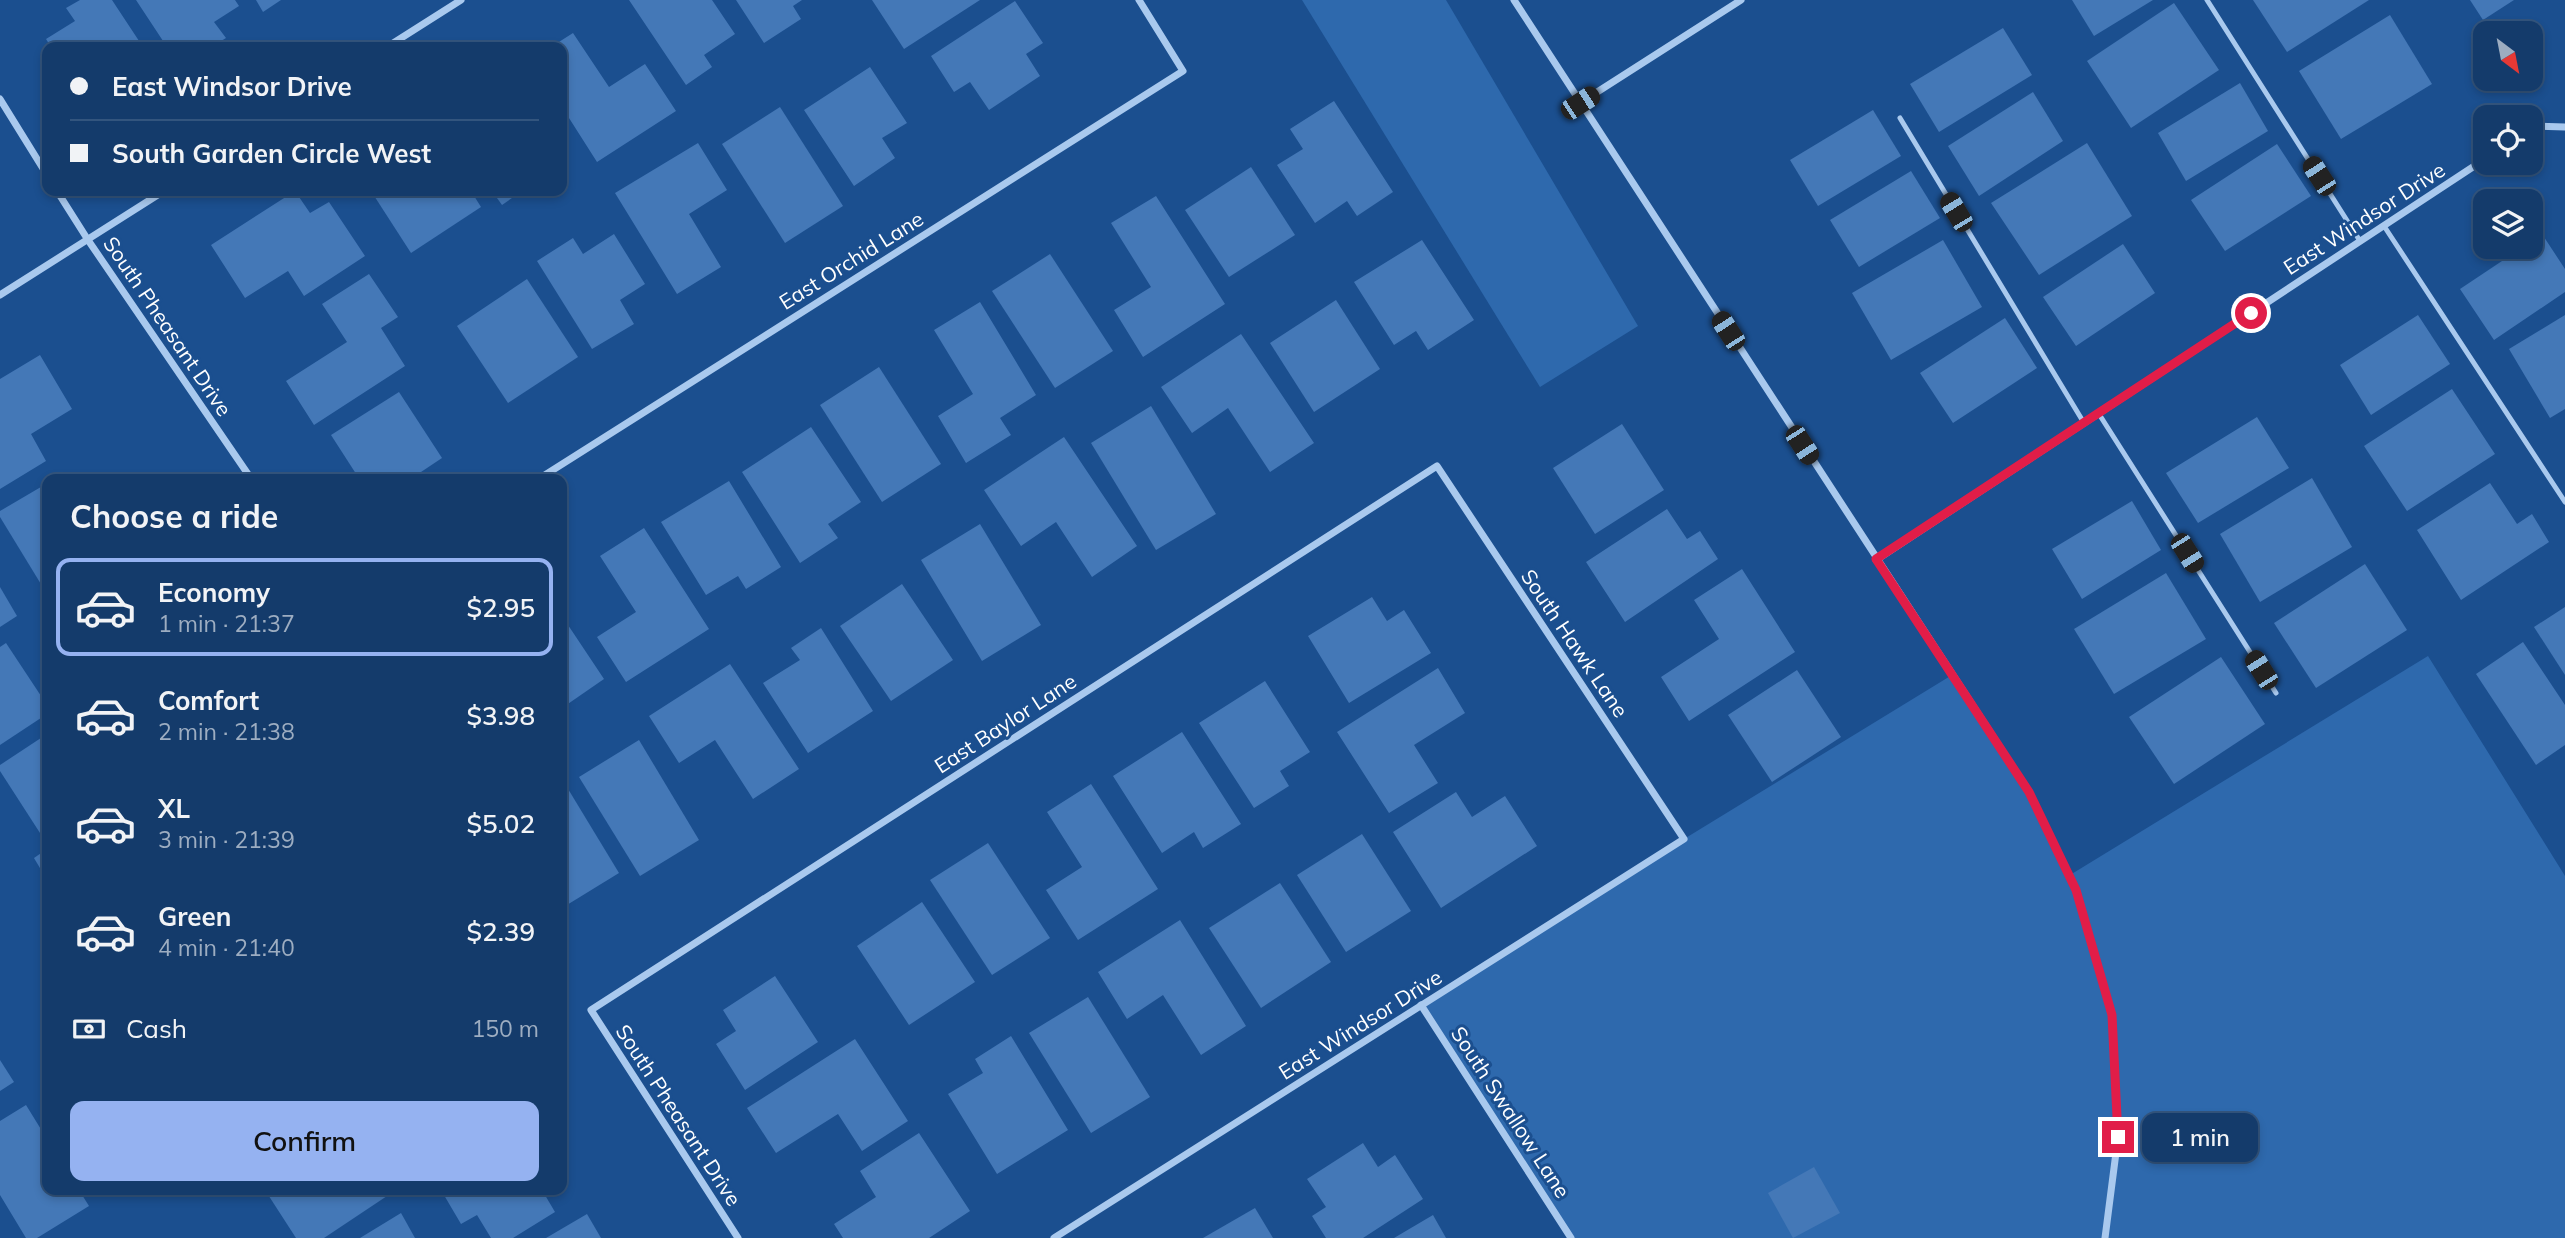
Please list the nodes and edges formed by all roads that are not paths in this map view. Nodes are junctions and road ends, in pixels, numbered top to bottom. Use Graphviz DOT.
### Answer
graph roads {
  1 [pos="461,0"];
  2 [pos="1139,0"];
  3 [pos="1514,0"];
  4 [pos="1741,0"];
  5 [pos="2207,0"];
  6 [pos="395,42"];
  7 [pos="0,99"];
  8 [pos="1580,103"];
  9 [pos="1900,118"];
  10 [pos="2543,126"];
  11 [pos="2565,127"];
  12 [pos="42,167"];
  13 [pos="2473,167"];
  14 [pos="60,196"];
  15 [pos="156,196"];
  16 [pos="2384,226"];
  17 [pos="88,240"];
  18 [pos="2360,242"];
  19 [pos="0,295"];
  20 [pos="2099,414"];
  21 [pos="2084,423"];
  22 [pos="1437,466"];
  23 [pos="248,474"];
  24 [pos="546,474"];
  25 [pos="2565,502"];
  26 [pos="1876,559"];
  27 [pos="2276,693"];
  28 [pos="1684,839"];
  29 [pos="1421,1006"];
  30 [pos="591,1010"];
  31 [pos="738,1238"];
  32 [pos="1054,1238"];
  33 [pos="1571,1238"];
  34 [pos="2105,1238"];
  1 -- 6 [label="street"];
  2 -- 24 [label="street, East Orchid Lane"];
  3 -- 8 [label="street"];
  4 -- 8 [label="street"];
  5 -- 18 [label="lane"];
  7 -- 12 [label="street"];
  8 -- 26 [label="street"];
  9 -- 21 [label="lane"];
  10 -- 11 [label="street"];
  13 -- 16 [label="street, East Windsor Drive"];
  14 -- 17 [label="street, South Pheasant Drive"];
  15 -- 17 [label="street"];
  16 -- 18 [label="street, East Windsor Drive"];
  16 -- 25 [label="lane"];
  17 -- 19 [label="street"];
  17 -- 23 [label="street, South Pheasant Drive"];
  18 -- 20 [label="street, East Windsor Drive"];
  20 -- 21 [label="street, East Windsor Drive"];
  20 -- 27 [label="lane"];
  21 -- 26 [label="street, East Windsor Drive"];
  22 -- 28 [label="street, South Hawk Lane"];
  22 -- 30 [label="street, East Baylor Lane"];
  26 -- 34 [label="street"];
  28 -- 29 [label="street, East Windsor Drive"];
  29 -- 32 [label="street, East Windsor Drive"];
  29 -- 33 [label="street, South Swallow Lane"];
  30 -- 31 [label="street, South Pheasant Drive"];
}
